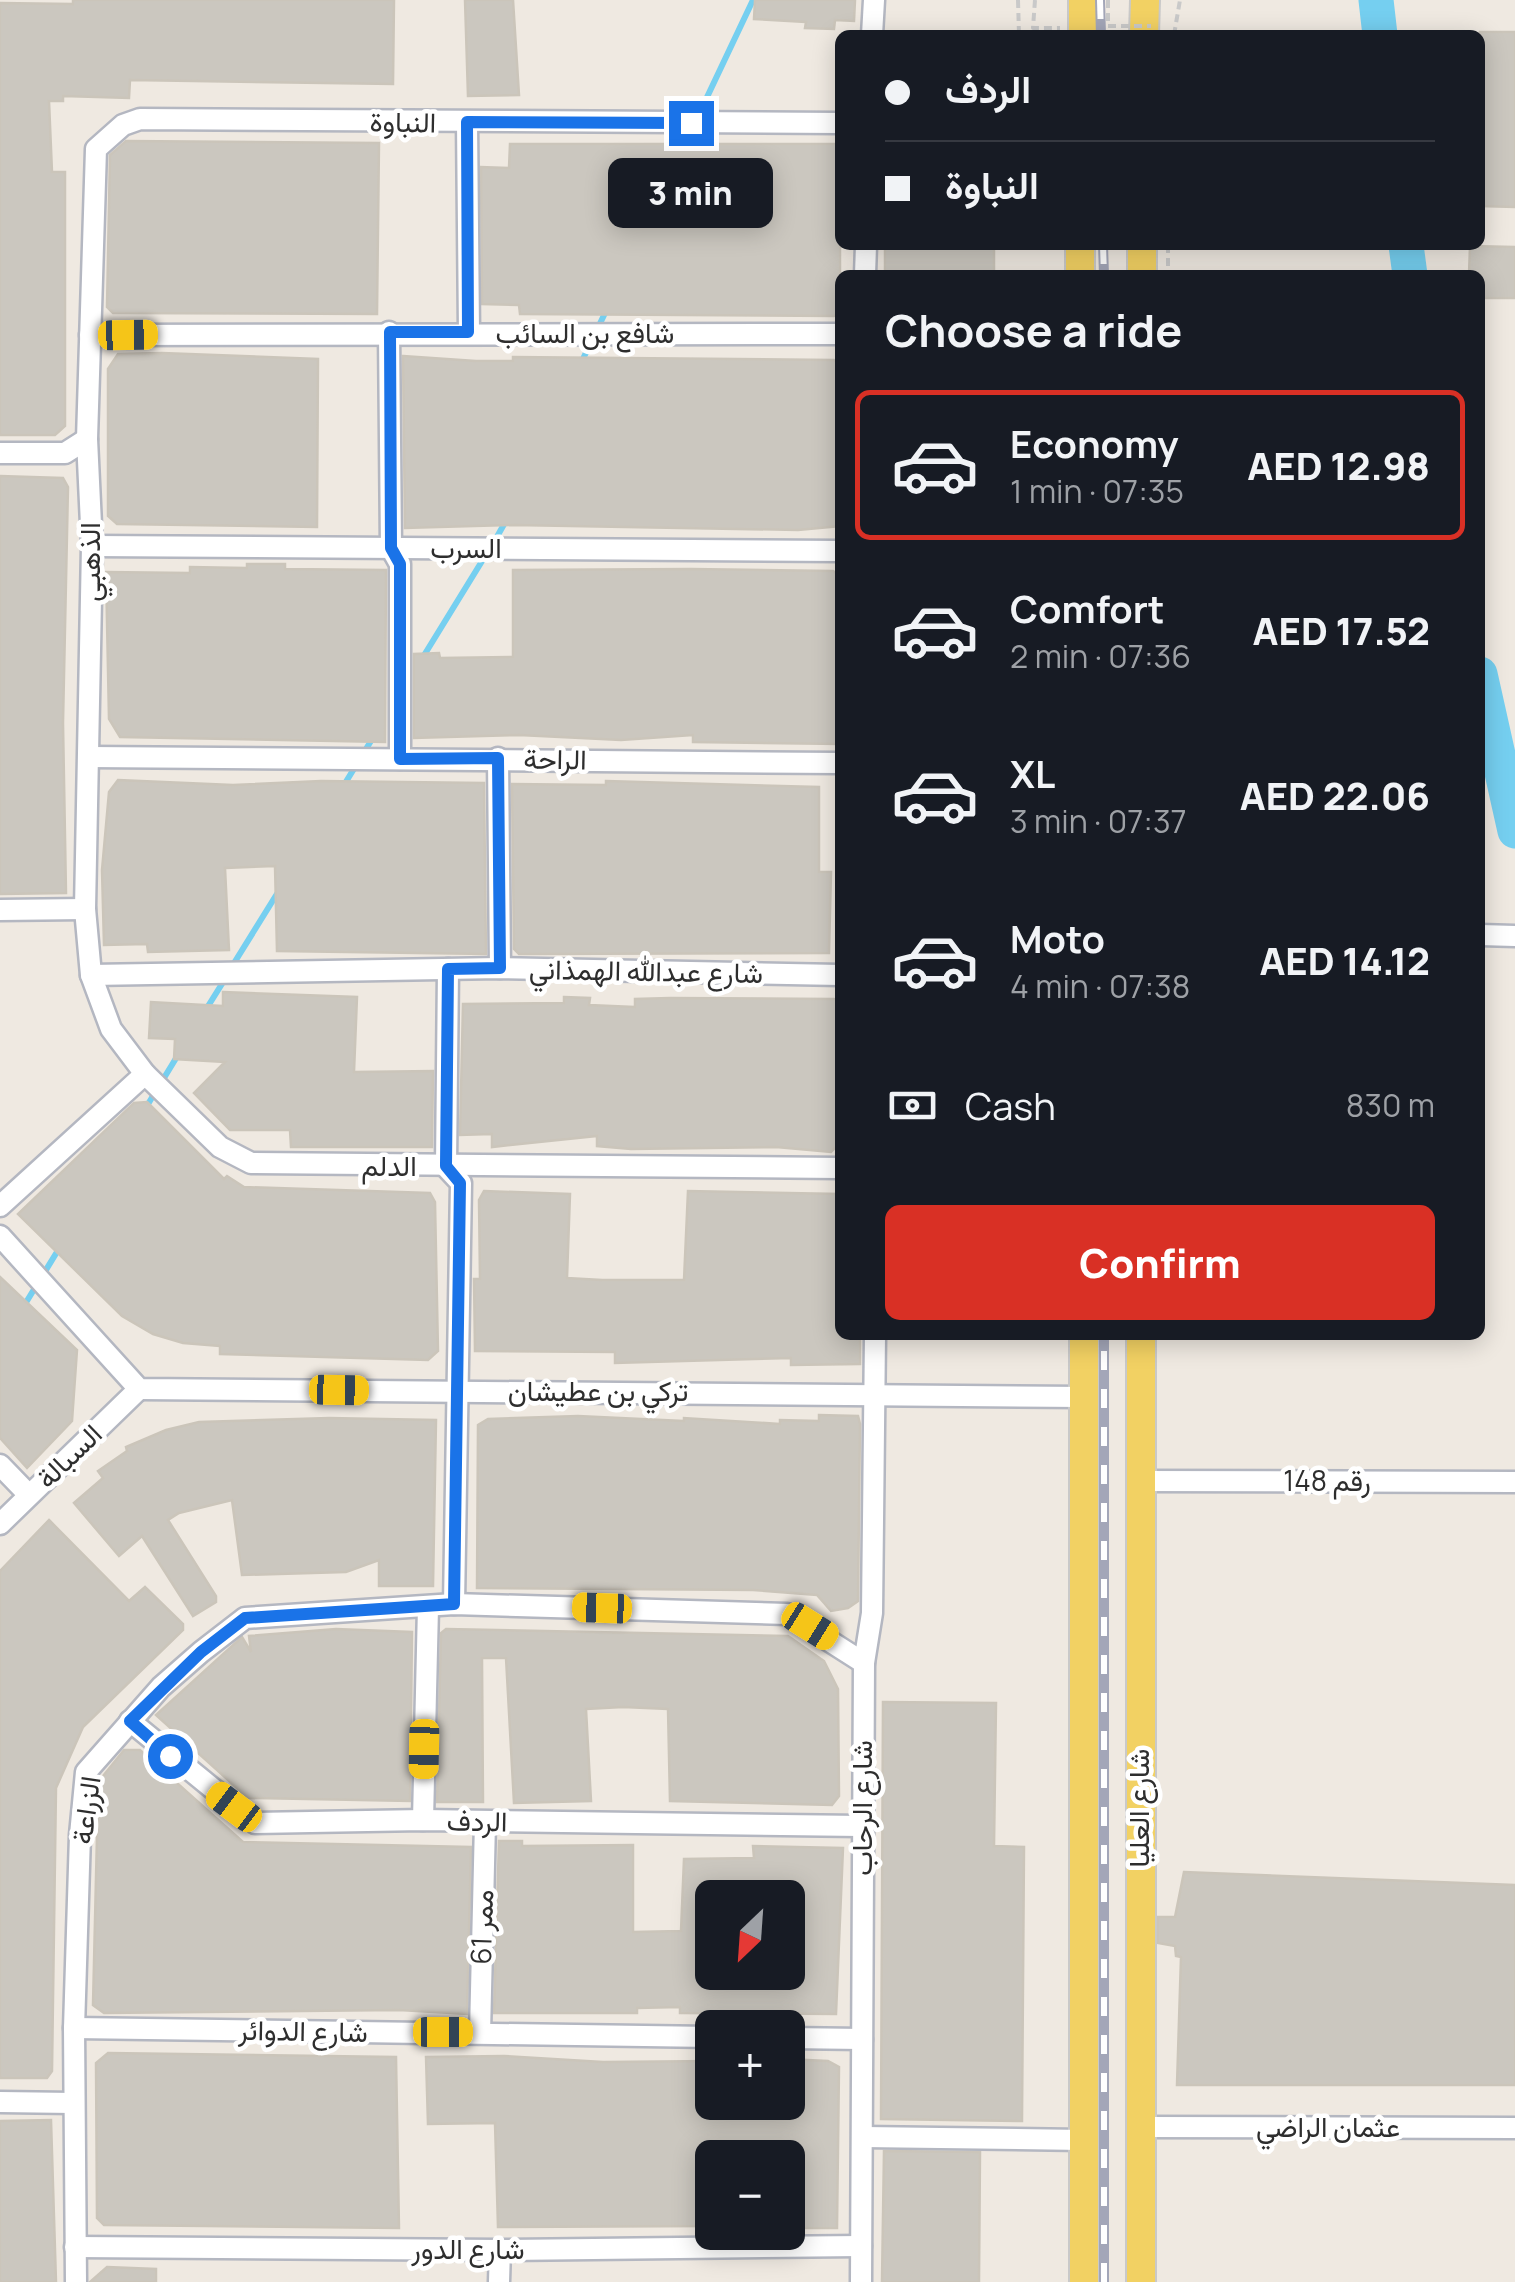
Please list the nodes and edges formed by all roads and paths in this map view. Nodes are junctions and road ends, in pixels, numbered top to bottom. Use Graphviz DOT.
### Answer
graph roads {
  1 [pos="874,0"];
  2 [pos="1018,0"];
  3 [pos="1035,0"];
  4 [pos="1108,0"];
  5 [pos="1180,0"];
  6 [pos="1072,7"];
  7 [pos="1147,21"];
  8 [pos="872,30"];
  9 [pos="1019,30"];
  10 [pos="1175,30"];
  11 [pos="467,122"];
  12 [pos="835,124"];
  13 [pos="96,149"];
  14 [pos="390,332"];
  15 [pos="468,332"];
  16 [pos="835,334"];
  17 [pos="90,335"];
  18 [pos="87,439"];
  19 [pos="0,453"];
  20 [pos="92,546"];
  21 [pos="391,548"];
  22 [pos="835,551"];
  23 [pos="89,757"];
  24 [pos="498,758"];
  25 [pos="400,759"];
  26 [pos="835,763"];
  27 [pos="85,909"];
  28 [pos="0,910"];
  29 [pos="1485,935"];
  30 [pos="1515,936"];
  31 [pos="500,968"];
  32 [pos="448,969"];
  33 [pos="91,975"];
  34 [pos="835,976"];
  35 [pos="146,1074"];
  36 [pos="446,1166"];
  37 [pos="835,1168"];
  38 [pos="0,1206"];
  39 [pos="0,1236"];
  40 [pos="875,1340"];
  41 [pos="1084,1340"];
  42 [pos="1141,1340"];
  43 [pos="140,1389"];
  44 [pos="458,1391"];
  45 [pos="875,1392"];
  46 [pos="1084,1397"];
  47 [pos="0,1465"];
  48 [pos="1138,1481"];
  49 [pos="1515,1482"];
  50 [pos="28,1496"];
  51 [pos="0,1524"];
  52 [pos="454,1604"];
  53 [pos="428,1608"];
  54 [pos="864,1663"];
  55 [pos="130,1721"];
  56 [pos="423,1820"];
  57 [pos="485,1822"];
  58 [pos="862,1826"];
  59 [pos="74,2028"];
  60 [pos="480,2032"];
  61 [pos="695,2036"];
  62 [pos="805,2038"];
  63 [pos="862,2039"];
  64 [pos="0,2102"];
  65 [pos="73,2103"];
  66 [pos="1140,2126"];
  67 [pos="1515,2128"];
  68 [pos="863,2137"];
  69 [pos="1084,2140"];
  70 [pos="861,2246"];
  71 [pos="76,2247"];
  72 [pos="500,2250"];
  73 [pos="76,2282"];
  74 [pos="499,2282"];
  75 [pos="861,2282"];
  76 [pos="1084,2282"];
  77 [pos="1141,2282"];
  1 -- 8 [label="street"];
  2 -- 9 [label="path"];
  3 -- 6 [label="path"];
  4 -- 7 [label="path, bridge"];
  5 -- 10 [label="path"];
  11 -- 12 [label="street, النباوة"];
  11 -- 13 [label="street, النباوة"];
  11 -- 15 [label="street"];
  13 -- 17 [label="street, الذهبي"];
  14 -- 15 [label="street, شافع بن السائب"];
  14 -- 17 [label="street, شافع بن السائب"];
  14 -- 21 [label="street"];
  15 -- 16 [label="street, شافع بن السائب"];
  17 -- 18 [label="street, الذهبي"];
  18 -- 19 [label="street"];
  18 -- 20 [label="street, الذهبي"];
  20 -- 21 [label="street, السرب"];
  20 -- 23 [label="street, الذهبي"];
  21 -- 22 [label="street, السرب"];
  21 -- 25 [label="street"];
  23 -- 25 [label="street, الراحة"];
  23 -- 27 [label="street, الذهبي"];
  24 -- 25 [label="street, الراحة"];
  24 -- 26 [label="street, الراحة"];
  24 -- 31 [label="street"];
  27 -- 28 [label="street"];
  27 -- 33 [label="street, الذهبي"];
  29 -- 30 [label="street"];
  31 -- 32 [label="street, شارع عبدالله الهمذاني"];
  31 -- 34 [label="street, شارع عبدالله الهمذاني"];
  32 -- 33 [label="street, شارع عبدالله الهمذاني"];
  32 -- 36 [label="street"];
  33 -- 35 [label="street, الدلم"];
  35 -- 36 [label="street, الدلم"];
  35 -- 38 [label="street"];
  36 -- 37 [label="street, الدلم"];
  36 -- 44 [label="street"];
  39 -- 43 [label="street"];
  40 -- 45 [label="street, شارع الرحاب"];
  41 -- 46 [label="main road, شارع العليا"];
  42 -- 48 [label="main road, شارع العليا"];
  43 -- 44 [label="street, تركي بن عطيشان"];
  43 -- 50 [label="street, السبالة"];
  44 -- 45 [label="street, تركي بن عطيشان"];
  44 -- 52 [label="street"];
  45 -- 46 [label="street, تركي بن عطيشان"];
  45 -- 54 [label="street, شارع الرحاب"];
  46 -- 69 [label="main road, شارع العليا"];
  47 -- 50 [label="street"];
  48 -- 49 [label="street, رقم 148"];
  48 -- 66 [label="main road, شارع العليا"];
  50 -- 51 [label="street, السبالة"];
  52 -- 53 [label="street, الزراعة"];
  52 -- 54 [label="street, الزراعة"];
  53 -- 55 [label="street, الزراعة"];
  53 -- 56 [label="street"];
  54 -- 58 [label="street, شارع الرحاب"];
  55 -- 56 [label="street, الردف"];
  55 -- 59 [label="street, الزراعة"];
  56 -- 57 [label="street, الردف"];
  57 -- 58 [label="street, الردف"];
  57 -- 60 [label="street, ممر 61"];
  58 -- 63 [label="street, شارع الرحاب"];
  59 -- 60 [label="street, شارع الدوائر"];
  59 -- 65 [label="street, الزراعة"];
  60 -- 61 [label="street, شارع الدوائر"];
  62 -- 63 [label="street"];
  63 -- 68 [label="street, شارع الرحاب"];
  64 -- 65 [label="street"];
  65 -- 71 [label="street, الزراعة"];
  66 -- 67 [label="street, عثمان الراضي"];
  66 -- 77 [label="main road, شارع العليا"];
  68 -- 69 [label="street"];
  68 -- 70 [label="street, شارع الرحاب"];
  69 -- 76 [label="main road, شارع العليا"];
  70 -- 72 [label="street, شارع الدور"];
  70 -- 75 [label="street, شارع الرحاب"];
  71 -- 72 [label="street, شارع الدور"];
  71 -- 73 [label="street, الزراعة"];
  72 -- 74 [label="street"];
}
